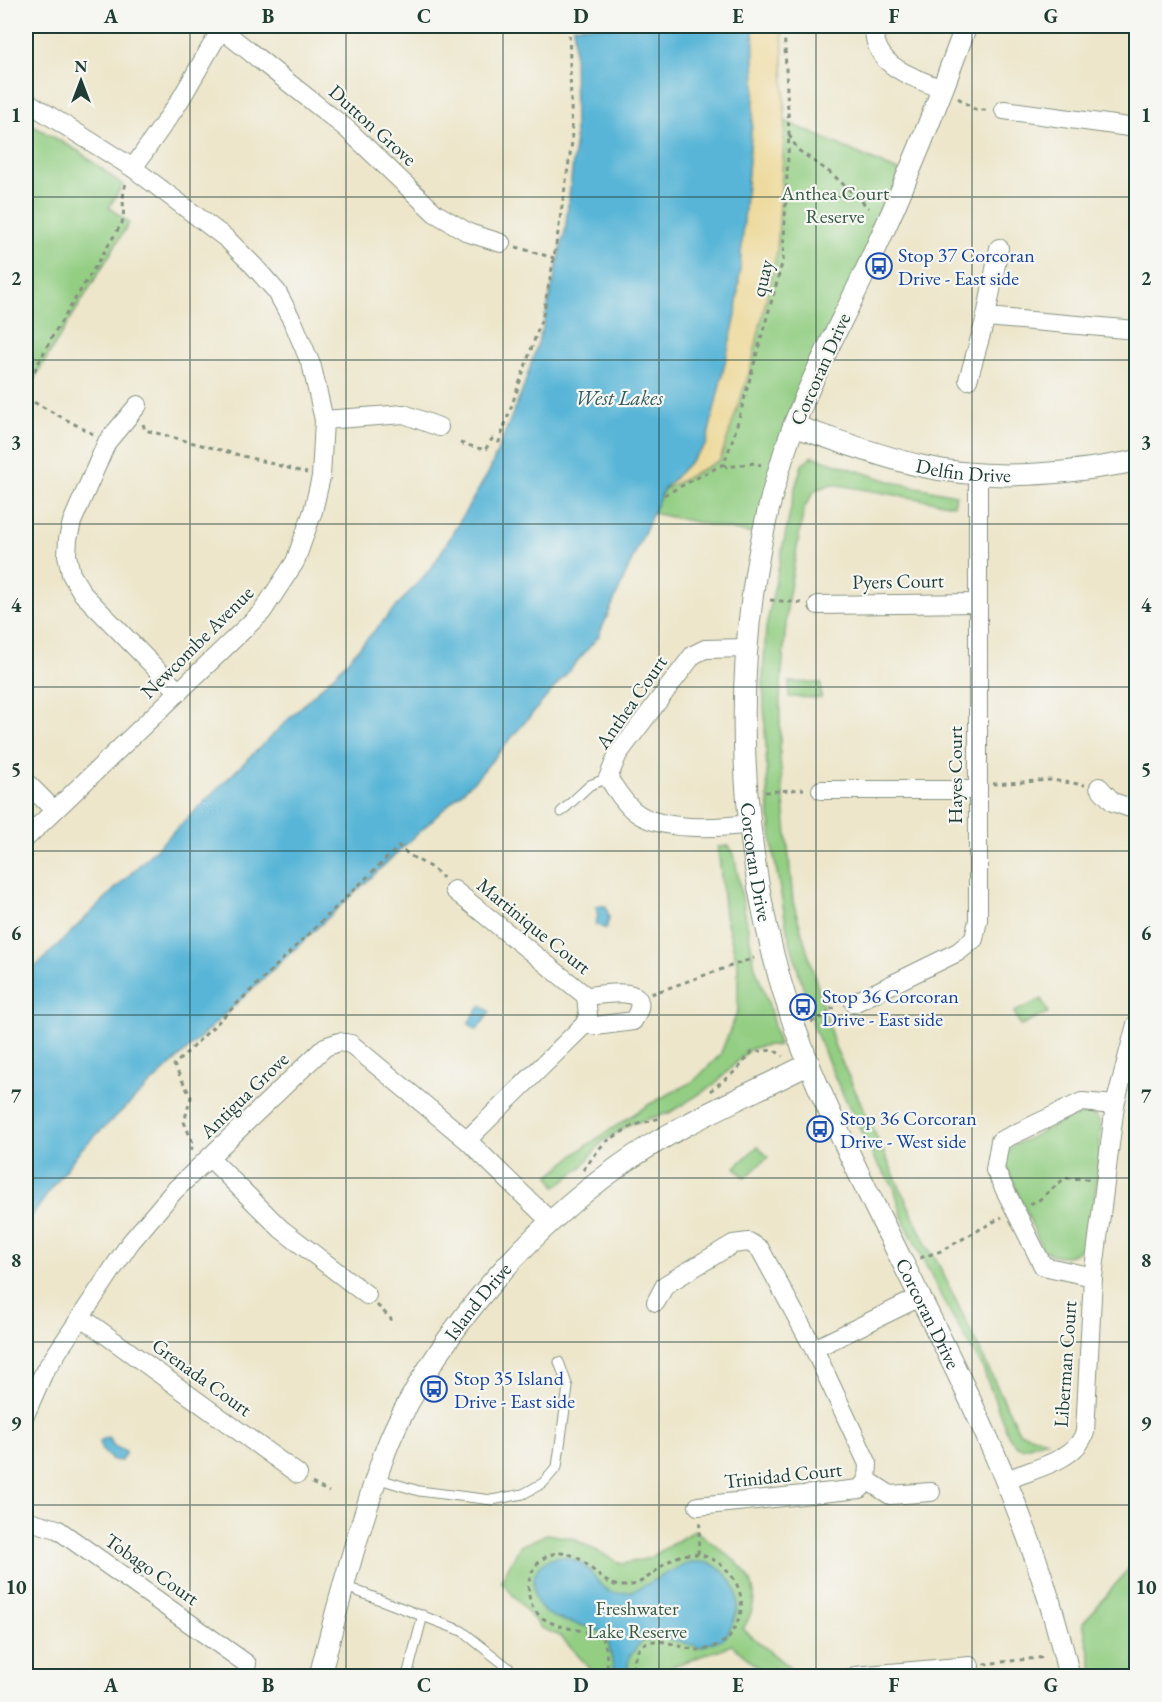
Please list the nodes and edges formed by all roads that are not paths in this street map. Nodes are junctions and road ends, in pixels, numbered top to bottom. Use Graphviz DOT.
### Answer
graph roads {
  1 [pos="874,26"];
  2 [pos="966,26"];
  3 [pos="222,27"];
  4 [pos="950,94"];
  5 [pos="26,101"];
  6 [pos="1004,110"];
  7 [pos="1137,128"];
  8 [pos="130,175"];
  9 [pos="501,243"];
  10 [pos="999,248"];
  11 [pos="986,317"];
  12 [pos="1137,330"];
  13 [pos="968,380"];
  14 [pos="138,405"];
  15 [pos="324,420"];
  16 [pos="794,426"];
  17 [pos="439,427"];
  18 [pos="1137,461"];
  19 [pos="978,474"];
  20 [pos="978,603"];
  21 [pos="818,605"];
  22 [pos="748,648"];
  23 [pos="179,692"];
  24 [pos="608,778"];
  25 [pos="26,782"];
  26 [pos="1099,787"];
  27 [pos="821,790"];
  28 [pos="977,790"];
  29 [pos="54,810"];
  30 [pos="1137,810"];
  31 [pos="561,812"];
  32 [pos="750,824"];
  33 [pos="26,838"];
  34 [pos="454,890"];
  35 [pos="586,996"];
  36 [pos="854,1003"];
  37 [pos="585,1024"];
  38 [pos="1137,1024"];
  39 [pos="809,1064"];
  40 [pos="1115,1105"];
  41 [pos="467,1140"];
  42 [pos="211,1159"];
  43 [pos="550,1221"];
  44 [pos="1093,1277"];
  45 [pos="367,1295"];
  46 [pos="920,1297"];
  47 [pos="656,1302"];
  48 [pos="81,1317"];
  49 [pos="814,1349"];
  50 [pos="559,1362"];
  51 [pos="26,1413"];
  52 [pos="298,1474"];
  53 [pos="376,1478"];
  54 [pos="867,1479"];
  55 [pos="1007,1479"];
  56 [pos="931,1492"];
  57 [pos="698,1506"];
  58 [pos="26,1520"];
  59 [pos="342,1586"];
  60 [pos="423,1615"];
  61 [pos="970,1666"];
  62 [pos="256,1667"];
  63 [pos="320,1677"];
  64 [pos="407,1677"];
  65 [pos="519,1677"];
  66 [pos="855,1677"];
  67 [pos="1069,1677"];
  1 -- 4 [label="street"];
  2 -- 4 [label="street, Corcoran Drive"];
  3 -- 8 [label="street"];
  3 -- 9 [label="street, Dutton Grove"];
  4 -- 16 [label="street, Corcoran Drive"];
  5 -- 8 [label="street, Newcombe Avenue"];
  6 -- 7 [label="street"];
  8 -- 15 [label="street, Newcombe Avenue"];
  10 -- 11 [label="street"];
  11 -- 12 [label="street"];
  11 -- 13 [label="street"];
  14 -- 23 [label="street"];
  15 -- 17 [label="street"];
  15 -- 23 [label="street, Newcombe Avenue"];
  16 -- 19 [label="street, Delfin Drive"];
  16 -- 22 [label="street, Corcoran Drive"];
  18 -- 19 [label="street, Delfin Drive"];
  19 -- 20 [label="street, Hayes Court"];
  20 -- 21 [label="street, Pyers Court"];
  20 -- 28 [label="street, Hayes Court"];
  22 -- 24 [label="street, Anthea Court"];
  22 -- 32 [label="street, Corcoran Drive"];
  23 -- 29 [label="street, Newcombe Avenue"];
  24 -- 31 [label="lane"];
  24 -- 32 [label="street, Anthea Court"];
  25 -- 29 [label="street"];
  26 -- 30 [label="street"];
  27 -- 28 [label="street"];
  28 -- 36 [label="street, Hayes Court"];
  29 -- 33 [label="street, Newcombe Avenue"];
  32 -- 39 [label="street, Corcoran Drive"];
  34 -- 35 [label="street, Martinique Court"];
  35 -- 37 [label="street, Martinique Court"];
  35 -- 37 [label="street, Martinique Court"];
  37 -- 41 [label="street"];
  38 -- 40 [label="street, Liberman Court"];
  39 -- 43 [label="street, Island Drive"];
  39 -- 46 [label="street, Corcoran Drive"];
  40 -- 44 [label="street, Liberman Court"];
  40 -- 44 [label="street, Liberman Court"];
  41 -- 42 [label="street, Antigua Grove"];
  41 -- 43 [label="street, Antigua Grove"];
  42 -- 45 [label="street"];
  42 -- 48 [label="street, Antigua Grove"];
  43 -- 53 [label="street, Island Drive"];
  44 -- 55 [label="street, Liberman Court"];
  46 -- 49 [label="street"];
  46 -- 55 [label="street, Corcoran Drive"];
  47 -- 49 [label="street, Trinidad Court"];
  48 -- 51 [label="street, Antigua Grove"];
  48 -- 52 [label="street, Grenada Court"];
  49 -- 54 [label="street, Trinidad Court"];
  50 -- 53 [label="lane"];
  53 -- 59 [label="street, Island Drive"];
  54 -- 56 [label="street, Trinidad Court"];
  54 -- 57 [label="street, Trinidad Court"];
  55 -- 67 [label="street, Corcoran Drive"];
  58 -- 62 [label="street, Tobago Court"];
  59 -- 60 [label="lane"];
  59 -- 63 [label="street, Island Drive"];
  60 -- 64 [label="lane"];
  60 -- 65 [label="lane"];
  61 -- 66 [label="street"];
}
